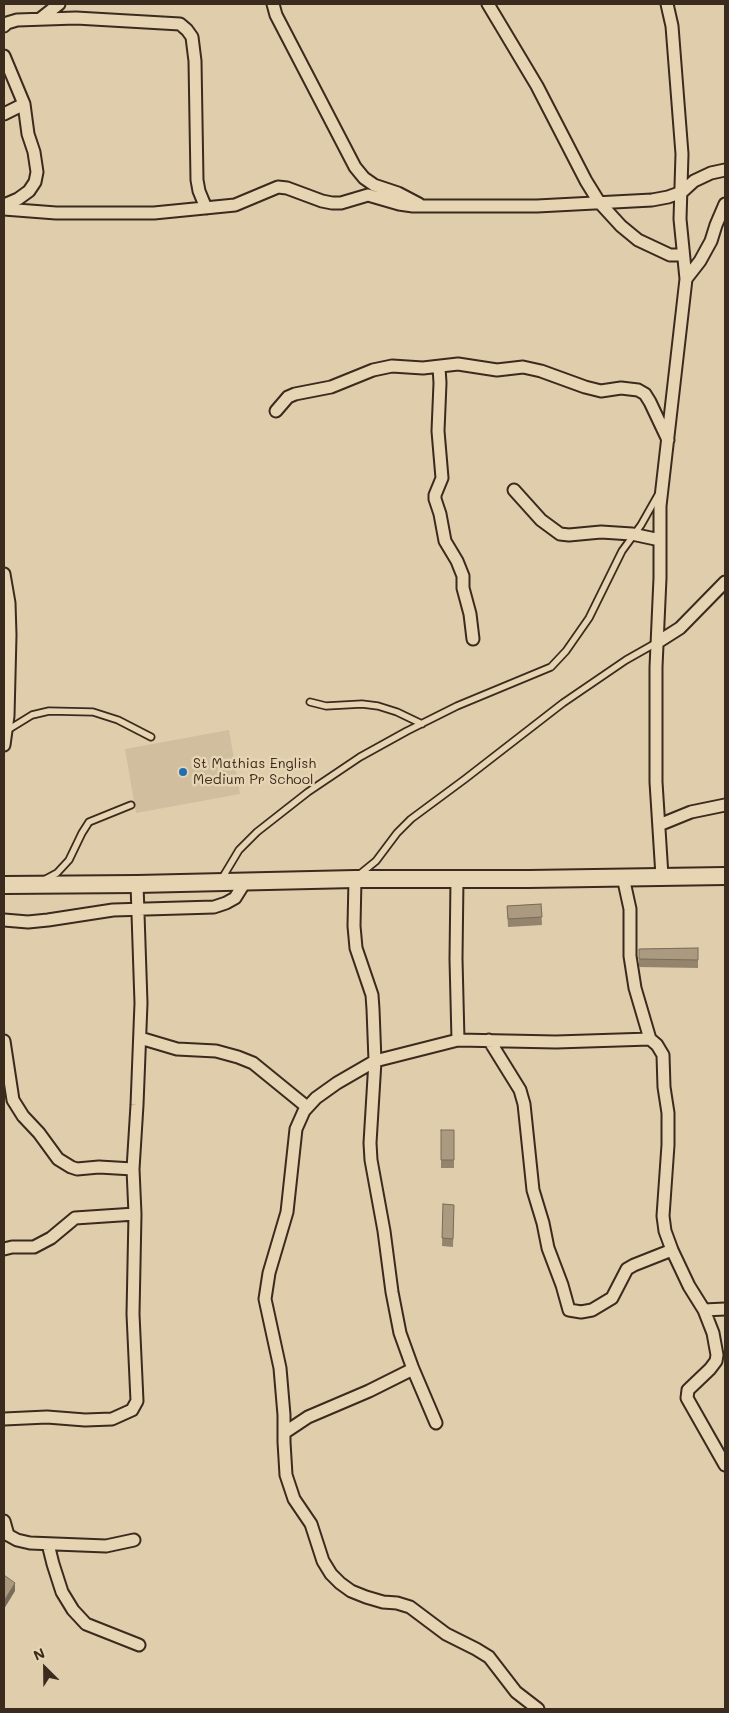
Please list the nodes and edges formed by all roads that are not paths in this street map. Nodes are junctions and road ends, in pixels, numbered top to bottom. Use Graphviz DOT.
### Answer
graph roads {
  1 [pos="59,4"];
  2 [pos="273,4"];
  3 [pos="488,4"];
  4 [pos="667,4"];
  5 [pos="40,19"];
  6 [pos="4,26"];
  7 [pos="4,56"];
  8 [pos="24,104"];
  9 [pos="4,114"];
  10 [pos="725,170"];
  11 [pos="682,192"];
  12 [pos="599,202"];
  13 [pos="725,204"];
  14 [pos="4,205"];
  15 [pos="422,206"];
  16 [pos="206,208"];
  17 [pos="4,209"];
  18 [pos="683,255"];
  19 [pos="686,279"];
  20 [pos="439,367"];
  21 [pos="276,411"];
  22 [pos="668,442"];
  23 [pos="662,486"];
  24 [pos="514,490"];
  25 [pos="634,534"];
  26 [pos="660,540"];
  27 [pos="4,574"];
  28 [pos="725,582"];
  29 [pos="473,639"];
  30 [pos="658,642"];
  31 [pos="310,702"];
  32 [pos="422,724"];
  33 [pos="6,731"];
  34 [pos="151,738"];
  35 [pos="4,745"];
  36 [pos="725,805"];
  37 [pos="131,806"];
  38 [pos="659,825"];
  39 [pos="662,876"];
  40 [pos="725,876"];
  41 [pos="624,877"];
  42 [pos="355,879"];
  43 [pos="457,879"];
  44 [pos="220,882"];
  45 [pos="245,882"];
  46 [pos="137,884"];
  47 [pos="4,885"];
  48 [pos="34,885"];
  49 [pos="138,909"];
  50 [pos="4,920"];
  51 [pos="140,1038"];
  52 [pos="458,1040"];
  53 [pos="489,1040"];
  54 [pos="650,1040"];
  55 [pos="4,1041"];
  56 [pos="375,1061"];
  57 [pos="307,1107"];
  58 [pos="133,1169"];
  59 [pos="135,1214"];
  60 [pos="4,1250"];
  61 [pos="672,1250"];
  62 [pos="725,1309"];
  63 [pos="704,1310"];
  64 [pos="721,1362"];
  65 [pos="413,1369"];
  66 [pos="4,1419"];
  67 [pos="436,1423"];
  68 [pos="284,1432"];
  69 [pos="725,1465"];
  70 [pos="4,1520"];
  71 [pos="6,1537"];
  72 [pos="134,1540"];
  73 [pos="48,1544"];
  74 [pos="139,1645"];
  75 [pos="538,1709"];
  1 -- 5 [label="street"];
  2 -- 15 [label="street"];
  3 -- 12 [label="street"];
  4 -- 11 [label="street"];
  5 -- 6 [label="street"];
  5 -- 16 [label="street"];
  7 -- 8 [label="street"];
  8 -- 9 [label="street"];
  8 -- 14 [label="street"];
  10 -- 11 [label="street"];
  11 -- 12 [label="street"];
  11 -- 18 [label="street"];
  12 -- 15 [label="street"];
  12 -- 18 [label="street"];
  13 -- 19 [label="street"];
  15 -- 16 [label="street"];
  16 -- 17 [label="street"];
  18 -- 19 [label="street"];
  19 -- 22 [label="street"];
  20 -- 21 [label="street"];
  20 -- 22 [label="street"];
  20 -- 29 [label="street"];
  22 -- 23 [label="street"];
  23 -- 25 [label="lane"];
  23 -- 26 [label="street"];
  24 -- 25 [label="street"];
  25 -- 26 [label="street"];
  25 -- 32 [label="lane"];
  26 -- 30 [label="street"];
  27 -- 33 [label="street"];
  28 -- 30 [label="street"];
  30 -- 38 [label="street"];
  30 -- 42 [label="lane"];
  31 -- 32 [label="lane"];
  32 -- 44 [label="lane"];
  33 -- 34 [label="lane"];
  33 -- 35 [label="street"];
  36 -- 38 [label="street"];
  37 -- 48 [label="lane"];
  38 -- 39 [label="street"];
  39 -- 40 [label="main road"];
  39 -- 41 [label="main road"];
  41 -- 43 [label="main road"];
  41 -- 54 [label="street"];
  42 -- 43 [label="main road"];
  42 -- 45 [label="main road"];
  42 -- 56 [label="street"];
  43 -- 52 [label="street"];
  44 -- 45 [label="main road"];
  44 -- 46 [label="main road"];
  45 -- 49 [label="street"];
  46 -- 48 [label="main road"];
  46 -- 49 [label="street"];
  47 -- 48 [label="main road"];
  49 -- 50 [label="street"];
  49 -- 51 [label="street"];
  51 -- 57 [label="street"];
  51 -- 58 [label="street"];
  52 -- 53 [label="street"];
  52 -- 56 [label="street"];
  53 -- 54 [label="street"];
  53 -- 61 [label="street"];
  54 -- 61 [label="street"];
  55 -- 58 [label="street"];
  56 -- 57 [label="street"];
  56 -- 65 [label="street"];
  57 -- 68 [label="street"];
  58 -- 59 [label="street"];
  59 -- 60 [label="street"];
  59 -- 66 [label="street"];
  61 -- 63 [label="street"];
  62 -- 63 [label="street"];
  63 -- 64 [label="street"];
  64 -- 69 [label="street"];
  65 -- 67 [label="street"];
  65 -- 68 [label="street"];
  68 -- 75 [label="street"];
  70 -- 71 [label="street"];
  71 -- 73 [label="street"];
  72 -- 73 [label="street"];
  73 -- 74 [label="street"];
}
